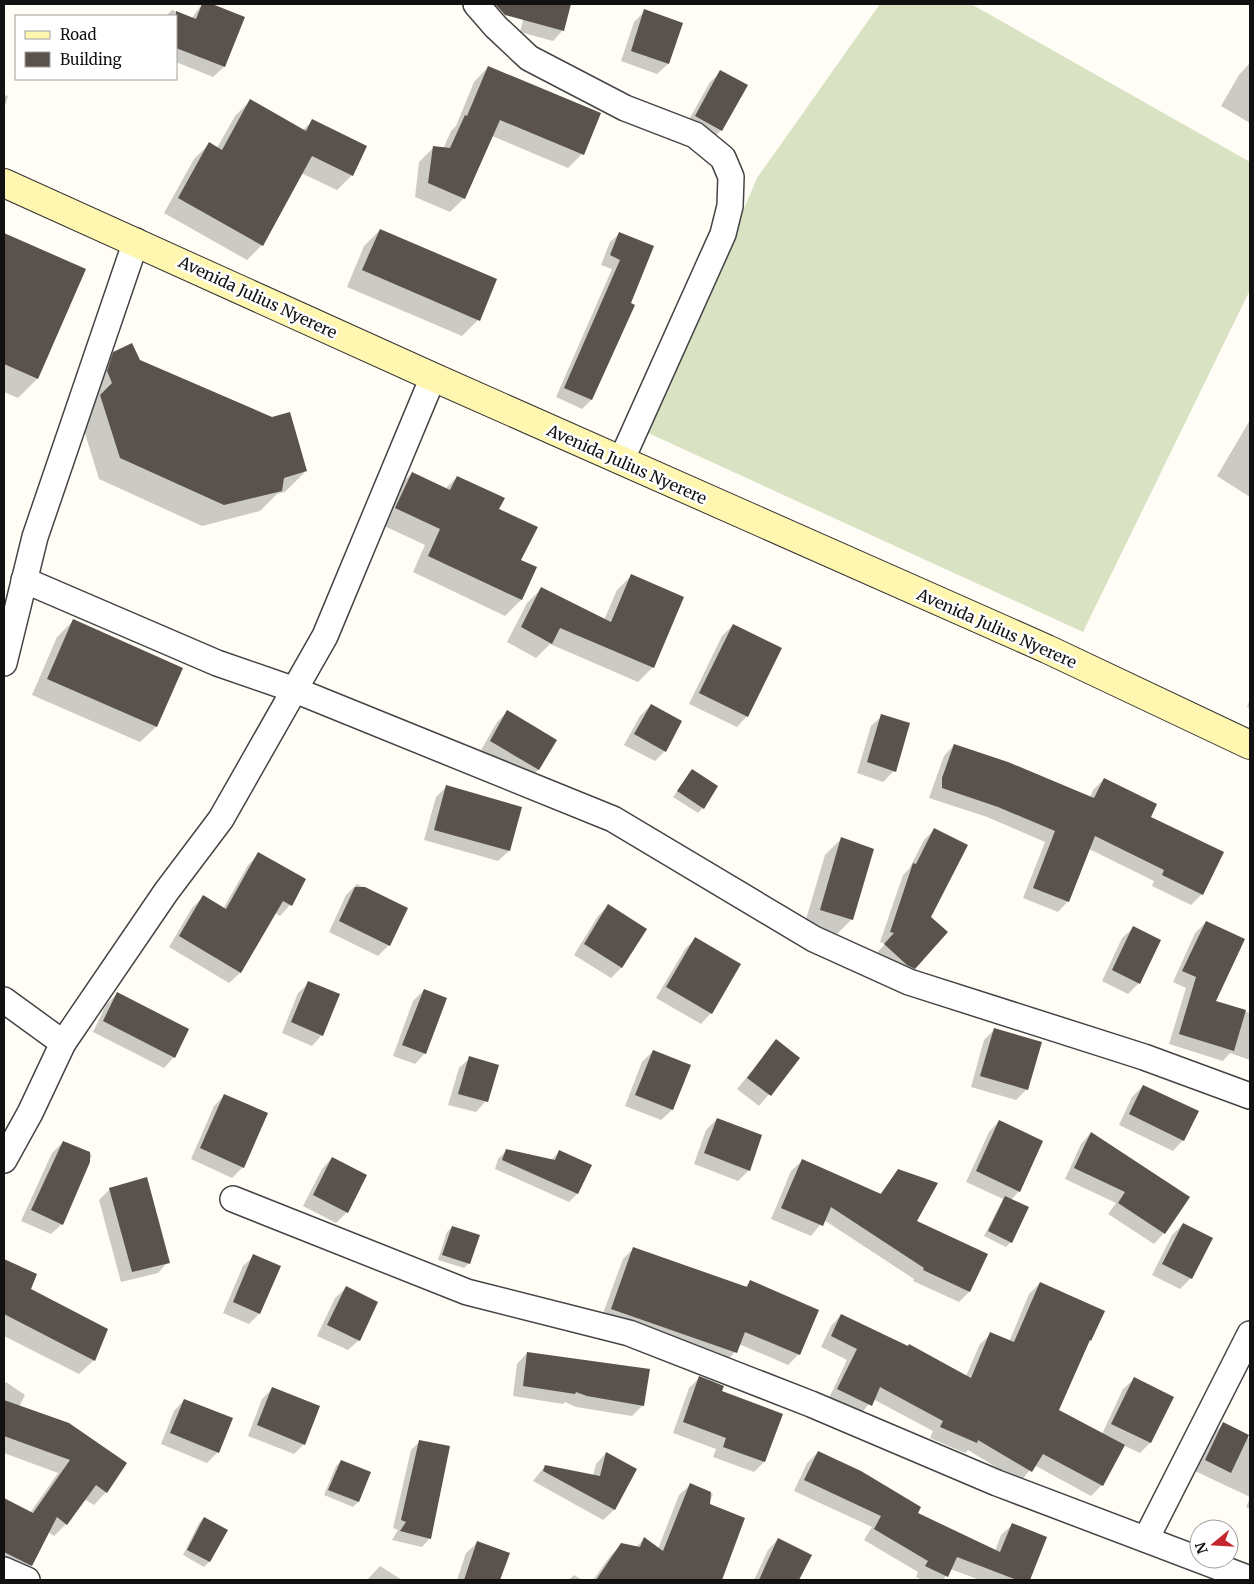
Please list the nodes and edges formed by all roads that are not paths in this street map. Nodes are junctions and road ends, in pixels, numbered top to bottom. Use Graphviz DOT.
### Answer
graph roads {
  1 [pos="476,4"];
  2 [pos="4,183"];
  3 [pos="136,241"];
  4 [pos="433,378"];
  5 [pos="621,461"];
  6 [pos="24,580"];
  7 [pos="4,662"];
  8 [pos="295,690"];
  9 [pos="1250,745"];
  10 [pos="4,1000"];
  11 [pos="64,1042"];
  12 [pos="1250,1096"];
  13 [pos="4,1160"];
  14 [pos="233,1199"];
  15 [pos="1250,1334"];
  16 [pos="1146,1539"];
  17 [pos="4,1570"];
  18 [pos="1250,1578"];
  19 [pos="27,1580"];
  1 -- 5 [label="street"];
  2 -- 3 [label="street, Avenida Julius Nyerere"];
  3 -- 4 [label="street, Avenida Julius Nyerere"];
  3 -- 6 [label="street"];
  4 -- 5 [label="street, Avenida Julius Nyerere"];
  4 -- 8 [label="street"];
  5 -- 9 [label="street, Avenida Julius Nyerere"];
  6 -- 7 [label="street"];
  6 -- 8 [label="street"];
  8 -- 11 [label="street"];
  8 -- 12 [label="street"];
  10 -- 11 [label="street"];
  11 -- 13 [label="street"];
  14 -- 16 [label="street"];
  15 -- 16 [label="street"];
  16 -- 18 [label="street"];
  17 -- 19 [label="street"];
}
